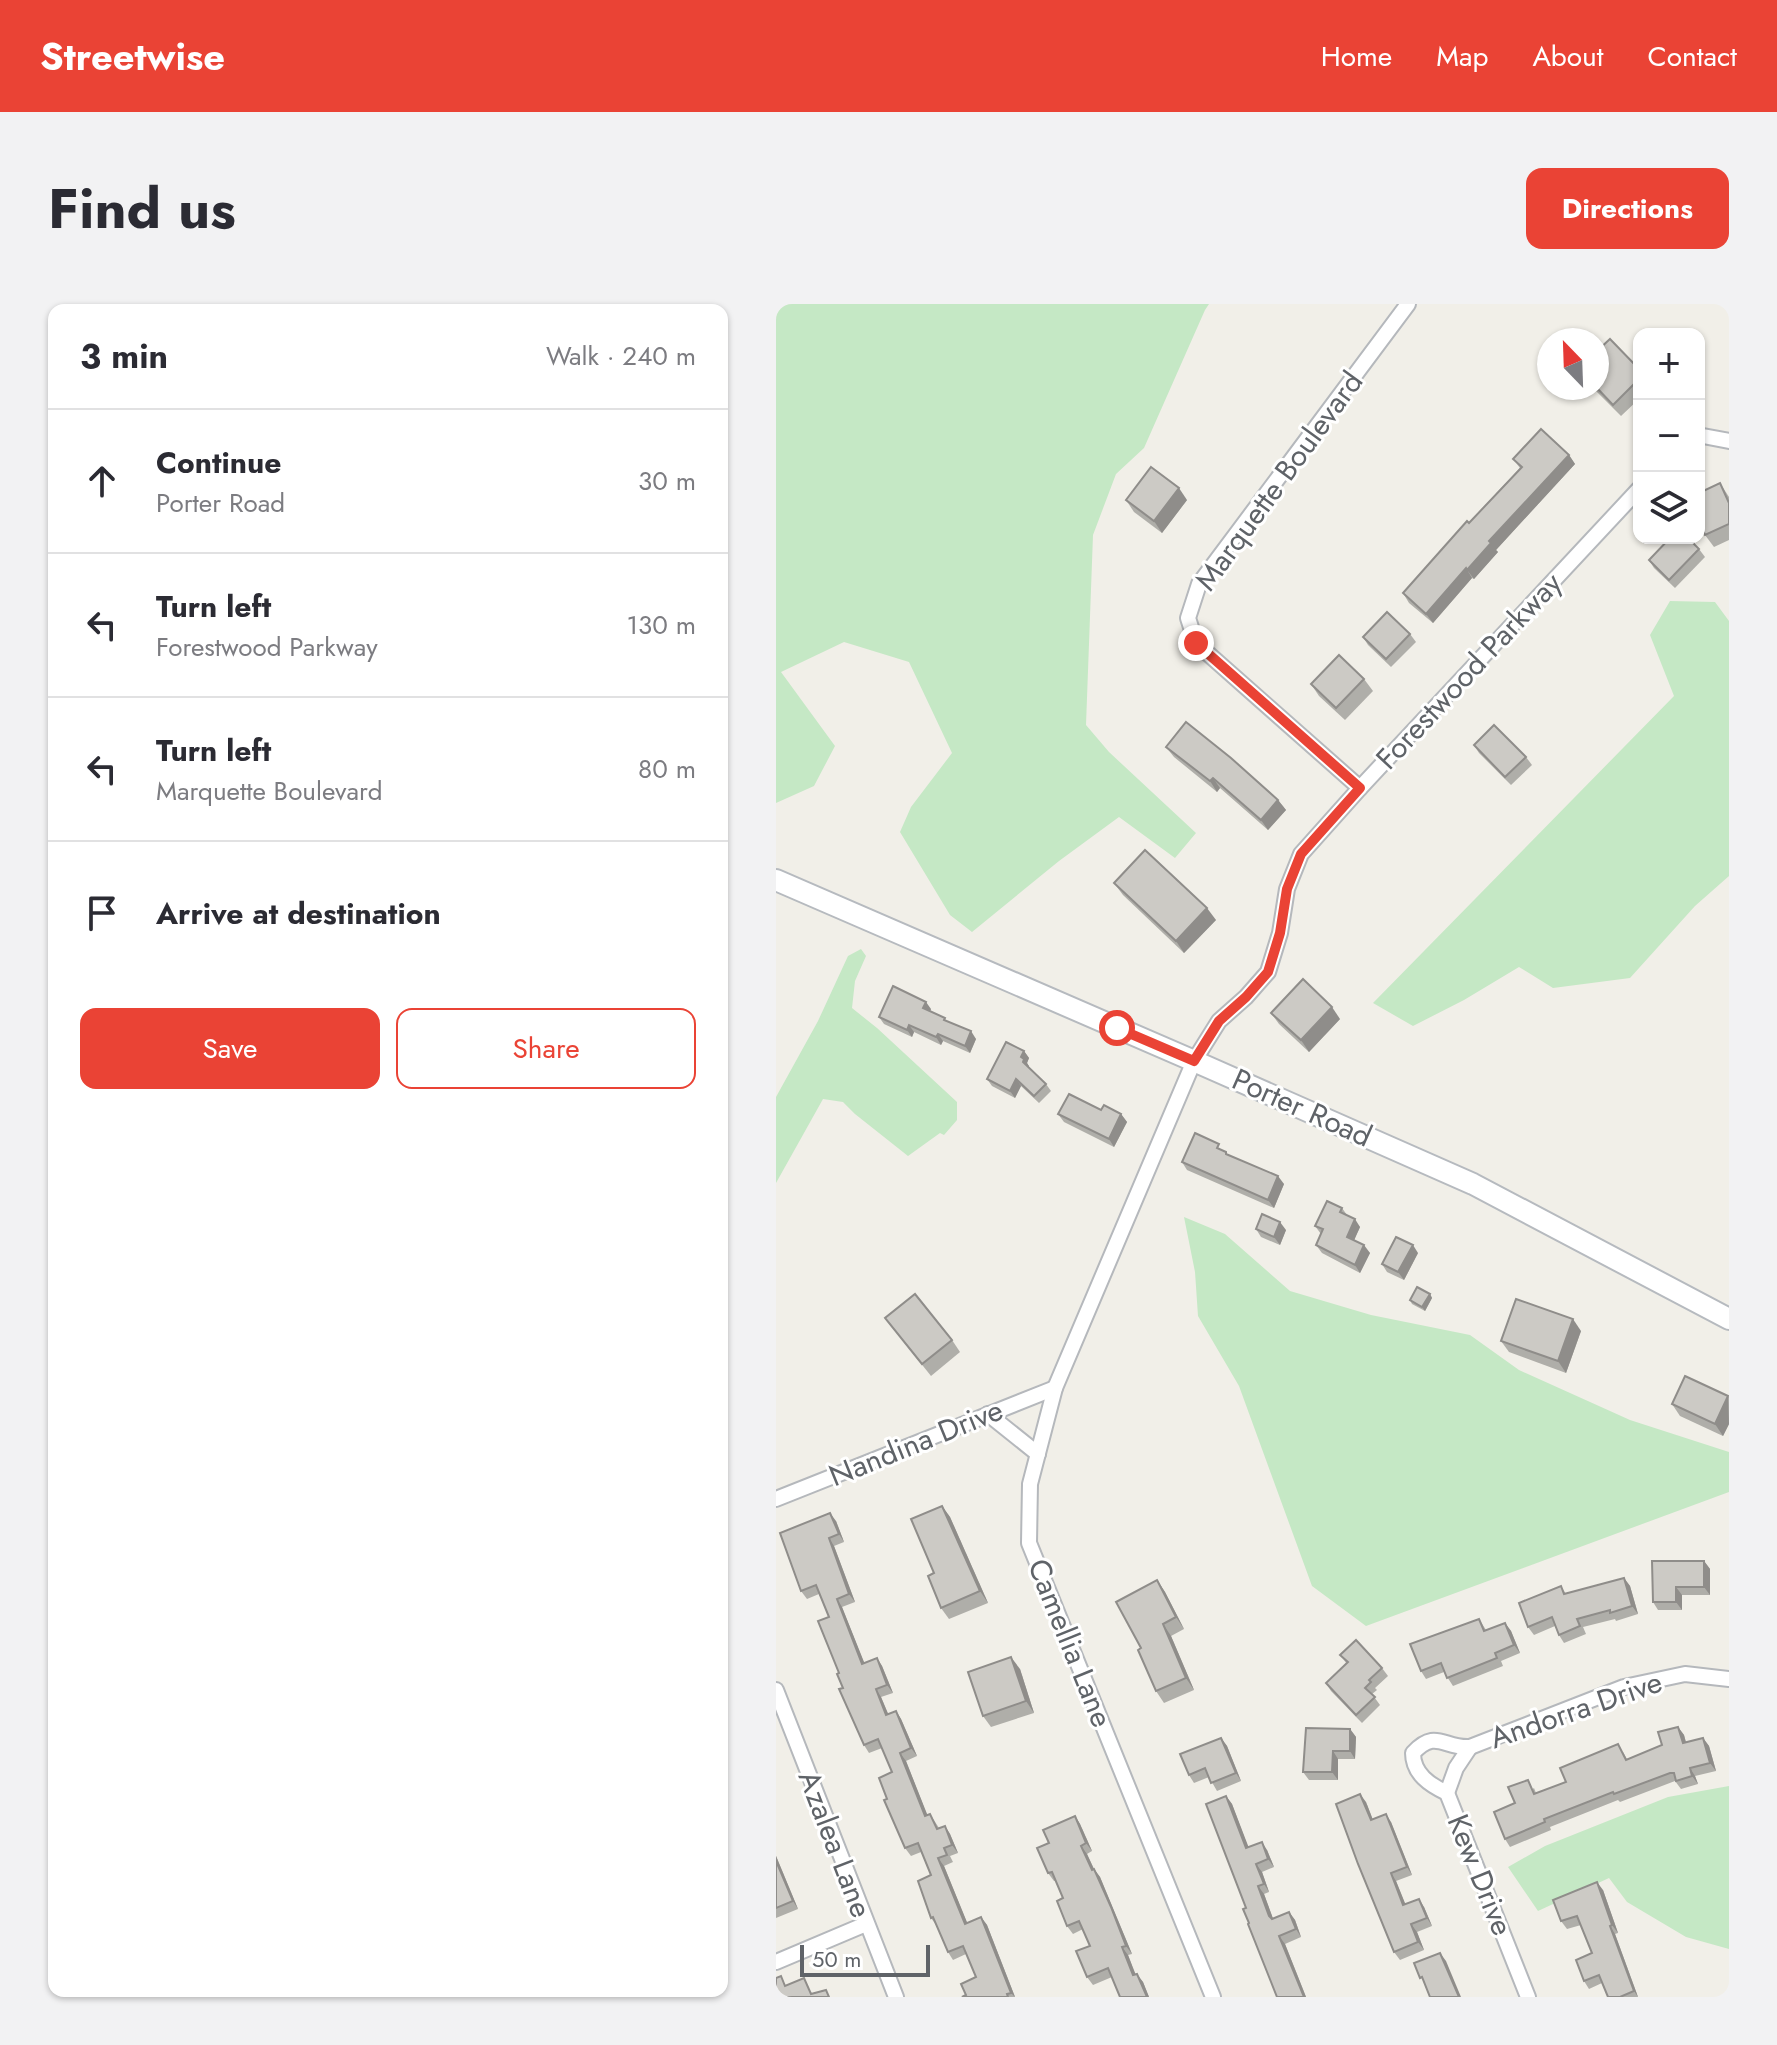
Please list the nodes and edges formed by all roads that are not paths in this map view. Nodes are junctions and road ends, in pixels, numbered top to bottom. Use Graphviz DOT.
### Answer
graph roads {
  1 [pos="1408,304"];
  2 [pos="1705,436"];
  3 [pos="1729,441"];
  4 [pos="1633,495"];
  5 [pos="1360,788"];
  6 [pos="776,880"];
  7 [pos="1194,1061"];
  8 [pos="1729,1319"];
  9 [pos="1055,1388"];
  10 [pos="988,1414"];
  11 [pos="1038,1454"];
  12 [pos="776,1499"];
  13 [pos="1729,1679"];
  14 [pos="776,1690"];
  15 [pos="1470,1747"];
  16 [pos="1415,1767"];
  17 [pos="1447,1793"];
  18 [pos="866,1924"];
  19 [pos="776,1962"];
  20 [pos="896,1997"];
  21 [pos="1213,1997"];
  22 [pos="1528,1997"];
  1 -- 5 [label="street, Marquette Boulevard"];
  2 -- 3 [label="street"];
  4 -- 5 [label="street, Forestwood Parkway"];
  5 -- 7 [label="street, Forestwood Parkway"];
  6 -- 7 [label="main road, Porter Road"];
  7 -- 8 [label="main road, Porter Road"];
  7 -- 9 [label="street, Camellia Lane"];
  9 -- 10 [label="street, Nandina Drive"];
  9 -- 11 [label="street, Camellia Lane"];
  10 -- 11 [label="street"];
  10 -- 12 [label="street, Nandina Drive"];
  11 -- 21 [label="street, Camellia Lane"];
  13 -- 15 [label="street, Andorra Drive"];
  14 -- 18 [label="street, Azalea Lane"];
  15 -- 16 [label="street, Andorra Drive"];
  15 -- 17 [label="street, Andorra Drive"];
  16 -- 17 [label="street, Kew Drive"];
  17 -- 22 [label="street, Kew Drive"];
  18 -- 19 [label="street"];
  18 -- 20 [label="street, Azalea Lane"];
}
